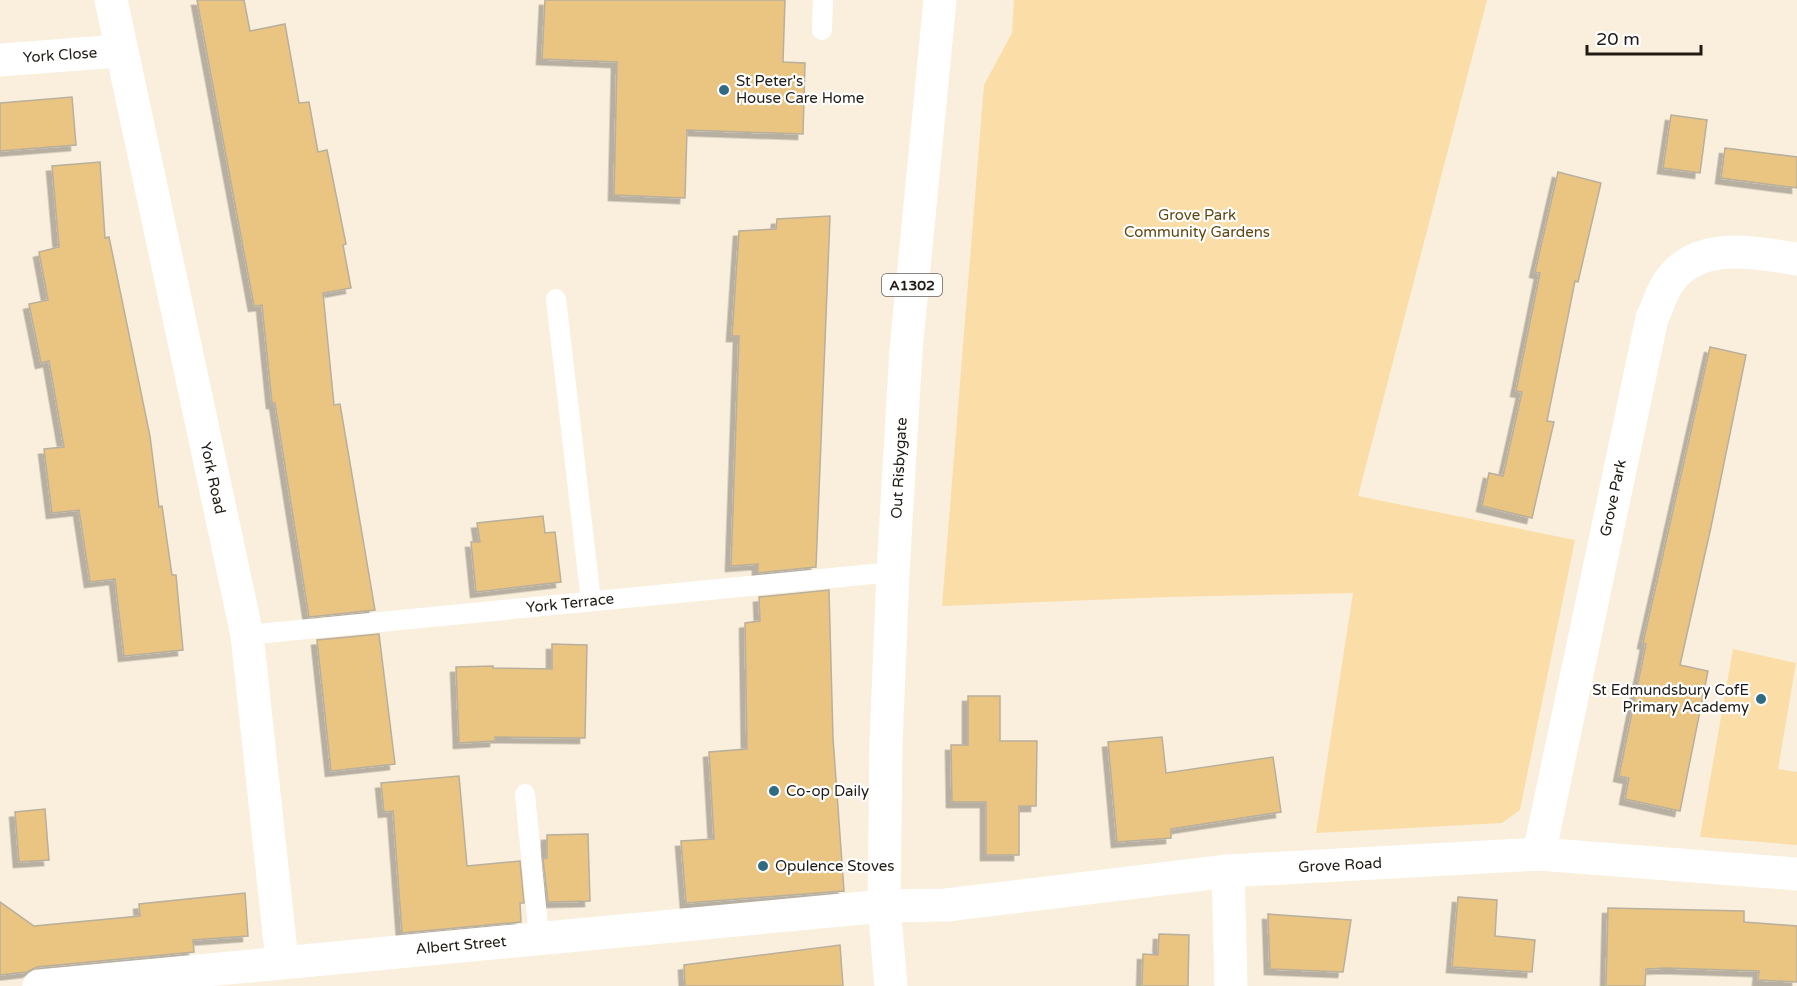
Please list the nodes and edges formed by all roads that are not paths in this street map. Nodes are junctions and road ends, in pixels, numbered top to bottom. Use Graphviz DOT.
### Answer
graph roads {
  1 [pos="111,0"];
  2 [pos="823,0"];
  3 [pos="940,0"];
  4 [pos="822,30"];
  5 [pos="120,51"];
  6 [pos="0,60"];
  7 [pos="1797,259"];
  8 [pos="556,298"];
  9 [pos="893,572"];
  10 [pos="591,601"];
  11 [pos="247,634"];
  12 [pos="525,794"];
  13 [pos="1539,854"];
  14 [pos="1228,871"];
  15 [pos="1797,874"];
  16 [pos="885,921"];
  17 [pos="539,938"];
  18 [pos="282,961"];
  19 [pos="39,986"];
  20 [pos="891,986"];
  21 [pos="1231,986"];
  1 -- 5 [label="street, York Road"];
  2 -- 4 [label="lane"];
  3 -- 9 [label="street, Out Risbygate / A1302"];
  5 -- 6 [label="street, York Close"];
  5 -- 11 [label="street, York Road"];
  7 -- 13 [label="street, Grove Park"];
  8 -- 10 [label="lane"];
  9 -- 10 [label="lane, York Terrace"];
  9 -- 16 [label="street, Out Risbygate / A1302"];
  10 -- 11 [label="lane, York Terrace"];
  11 -- 18 [label="street, York Road"];
  12 -- 17 [label="lane"];
  13 -- 14 [label="street, Grove Road"];
  13 -- 15 [label="street, Grove Road"];
  14 -- 16 [label="street, Grove Road"];
  14 -- 21 [label="street"];
  16 -- 17 [label="street, Albert Street"];
  16 -- 20 [label="street, A1302"];
  17 -- 18 [label="street, Albert Street"];
  18 -- 19 [label="street, Albert Street"];
}
